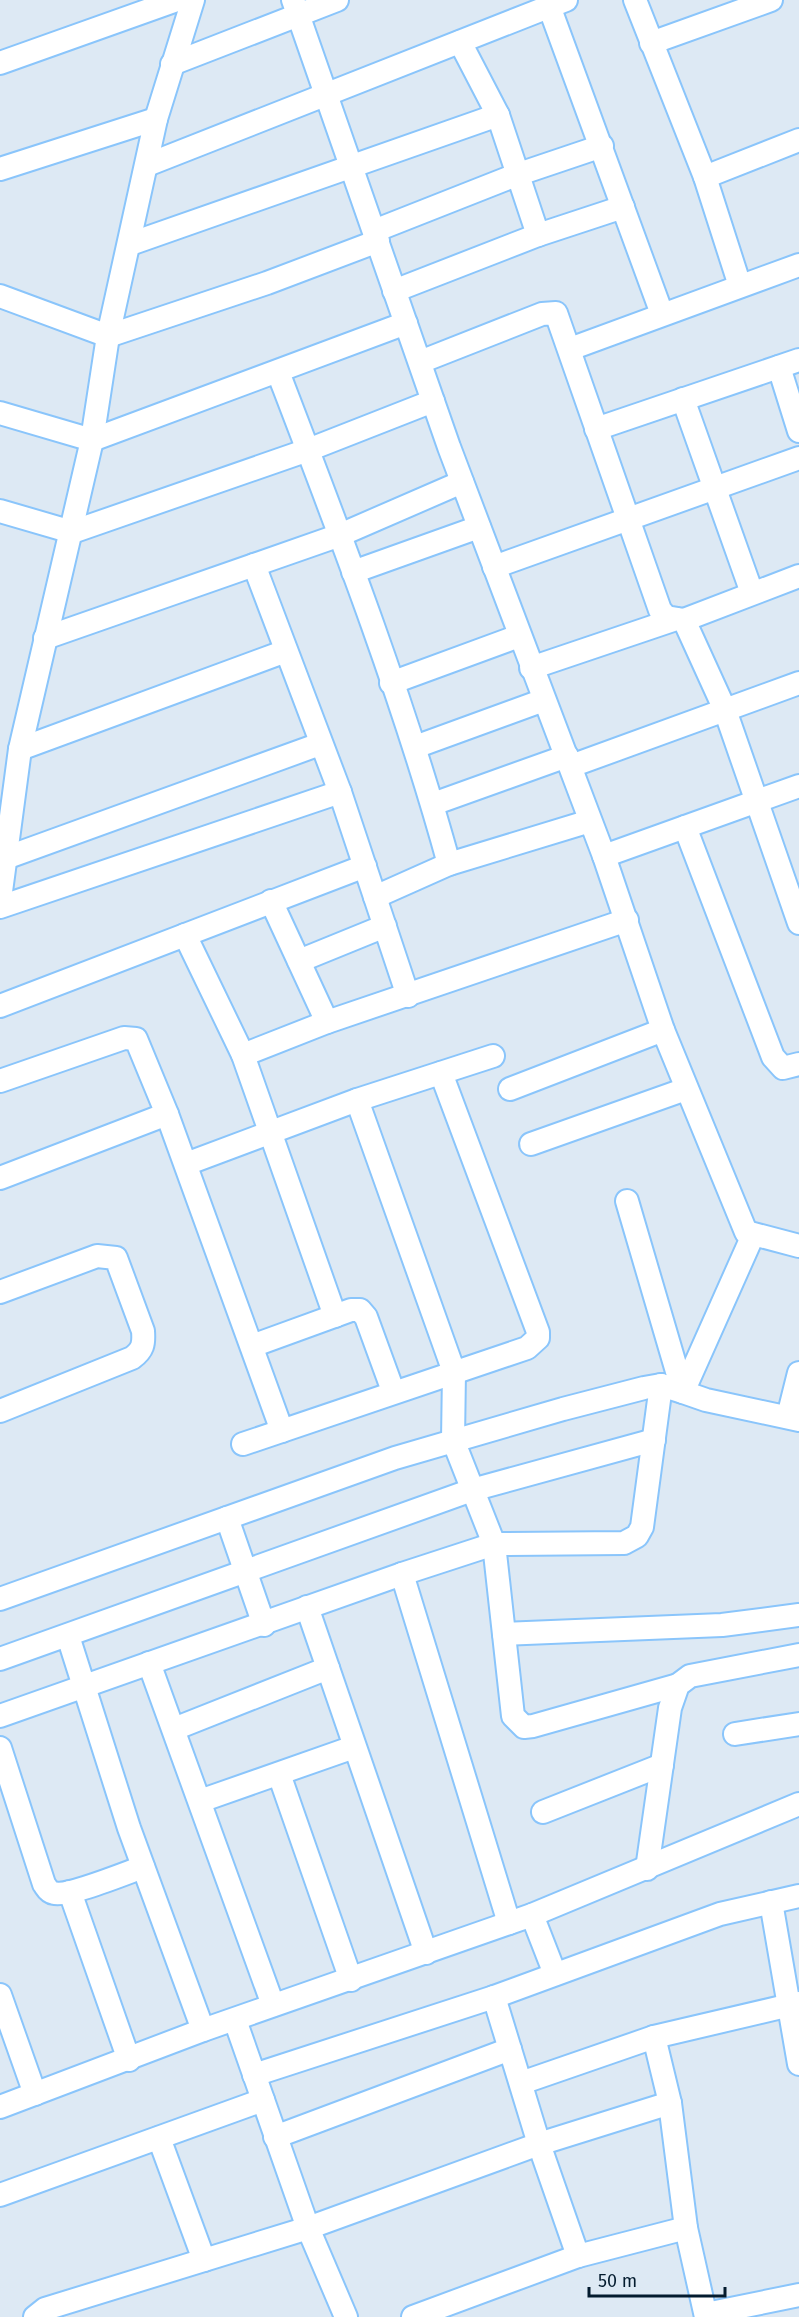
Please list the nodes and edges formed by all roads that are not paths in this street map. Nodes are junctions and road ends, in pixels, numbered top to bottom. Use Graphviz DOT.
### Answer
graph roads {
  1 [pos="177,0"];
  2 [pos="193,0"];
  3 [pos="337,0"];
  4 [pos="636,0"];
  5 [pos="771,0"];
  6 [pos="557,3"];
  7 [pos="295,7"];
  8 [pos="460,42"];
  9 [pos="651,44"];
  10 [pos="0,63"];
  11 [pos="172,64"];
  12 [pos="327,94"];
  13 [pos="498,116"];
  14 [pos="156,119"];
  15 [pos="799,140"];
  16 [pos="602,146"];
  17 [pos="147,165"];
  18 [pos="351,168"];
  19 [pos="0,170"];
  20 [pos="516,175"];
  21 [pos="705,177"];
  22 [pos="623,207"];
  23 [pos="538,235"];
  24 [pos="376,236"];
  25 [pos="130,244"];
  26 [pos="799,265"];
  27 [pos="740,286"];
  28 [pos="394,291"];
  29 [pos="0,296"];
  30 [pos="662,314"];
  31 [pos="406,323"];
  32 [pos="108,336"];
  33 [pos="570,349"];
  34 [pos="420,362"];
  35 [pos="789,364"];
  36 [pos="278,372"];
  37 [pos="683,399"];
  38 [pos="433,401"];
  39 [pos="0,413"];
  40 [pos="596,429"];
  41 [pos="799,431"];
  42 [pos="92,440"];
  43 [pos="308,450"];
  44 [pos="799,458"];
  45 [pos="462,482"];
  46 [pos="715,486"];
  47 [pos="0,512"];
  48 [pos="626,518"];
  49 [pos="479,527"];
  50 [pos="72,532"];
  51 [pos="340,535"];
  52 [pos="254,565"];
  53 [pos="494,567"];
  54 [pos="353,572"];
  55 [pos="799,576"];
  56 [pos="752,593"];
  57 [pos="680,619"];
  58 [pos="519,636"];
  59 [pos="45,638"];
  60 [pos="286,651"];
  61 [pos="531,668"];
  62 [pos="391,683"];
  63 [pos="799,683"];
  64 [pos="544,700"];
  65 [pos="725,710"];
  66 [pos="320,744"];
  67 [pos="415,747"];
  68 [pos="20,749"];
  69 [pos="569,761"];
  70 [pos="799,786"];
  71 [pos="340,792"];
  72 [pos="755,801"];
  73 [pos="433,804"];
  74 [pos="590,821"];
  75 [pos="686,826"];
  76 [pos="604,856"];
  77 [pos="2,860"];
  78 [pos="449,864"];
  79 [pos="365,866"];
  80 [pos="794,891"];
  81 [pos="375,897"];
  82 [pos="0,899"];
  83 [pos="271,901"];
  84 [pos="0,907"];
  85 [pos="627,920"];
  86 [pos="799,923"];
  87 [pos="385,926"];
  88 [pos="185,934"];
  89 [pos="299,961"];
  90 [pos="408,996"];
  91 [pos="0,1006"];
  92 [pos="327,1023"];
  93 [pos="663,1030"];
  94 [pos="243,1055"];
  95 [pos="493,1056"];
  96 [pos="799,1064"];
  97 [pos="441,1073"];
  98 [pos="0,1082"];
  99 [pos="510,1089"];
  100 [pos="686,1089"];
  101 [pos="357,1100"];
  102 [pos="167,1114"];
  103 [pos="269,1134"];
  104 [pos="531,1144"];
  105 [pos="186,1164"];
  106 [pos="0,1178"];
  107 [pos="627,1201"];
  108 [pos="753,1235"];
  109 [pos="799,1246"];
  110 [pos="0,1292"];
  111 [pos="335,1316"];
  112 [pos="252,1346"];
  113 [pos="454,1372"];
  114 [pos="799,1373"];
  115 [pos="661,1385"];
  116 [pos="393,1391"];
  117 [pos="683,1392"];
  118 [pos="0,1411"];
  119 [pos="793,1418"];
  120 [pos="282,1431"];
  121 [pos="453,1440"];
  122 [pos="654,1440"];
  123 [pos="243,1444"];
  124 [pos="472,1490"];
  125 [pos="227,1518"];
  126 [pos="494,1544"];
  127 [pos="247,1572"];
  128 [pos="402,1574"];
  129 [pos="0,1599"];
  130 [pos="307,1607"];
  131 [pos="799,1615"];
  132 [pos="264,1625"];
  133 [pos="504,1634"];
  134 [pos="68,1636"];
  135 [pos="799,1655"];
  136 [pos="0,1659"];
  137 [pos="149,1663"];
  138 [pos="328,1668"];
  139 [pos="678,1685"];
  140 [pos="85,1687"];
  141 [pos="0,1716"];
  142 [pos="799,1724"];
  143 [pos="174,1729"];
  144 [pos="735,1734"];
  145 [pos="354,1747"];
  146 [pos="0,1748"];
  147 [pos="662,1765"];
  148 [pos="279,1774"];
  149 [pos="200,1801"];
  150 [pos="799,1804"];
  151 [pos="543,1812"];
  152 [pos="143,1867"];
  153 [pos="647,1869"];
  154 [pos="70,1892"];
  155 [pos="799,1896"];
  156 [pos="771,1902"];
  157 [pos="532,1915"];
  158 [pos="509,1923"];
  159 [pos="426,1953"];
  160 [pos="555,1974"];
  161 [pos="351,1980"];
  162 [pos="0,1995"];
  163 [pos="494,1997"];
  164 [pos="793,2004"];
  165 [pos="273,2005"];
  166 [pos="235,2020"];
  167 [pos="203,2030"];
  168 [pos="654,2037"];
  169 [pos="510,2049"];
  170 [pos="129,2060"];
  171 [pos="799,2064"];
  172 [pos="254,2075"];
  173 [pos="521,2084"];
  174 [pos="35,2094"];
  175 [pos="263,2100"];
  176 [pos="670,2103"];
  177 [pos="0,2107"];
  178 [pos="275,2137"];
  179 [pos="159,2138"];
  180 [pos="539,2144"];
  181 [pos="0,2195"];
  182 [pos="308,2228"];
  183 [pos="686,2228"];
  184 [pos="578,2256"];
  185 [pos="204,2260"];
  186 [pos="799,2295"];
  187 [pos="469,2308"];
  188 [pos="706,2316"];
  189 [pos="35,2317"];
  190 [pos="346,2317"];
  191 [pos="413,2317"];
  1 -- 10 [label="street"];
  2 -- 11 [label="street"];
  3 -- 7 [label="street"];
  4 -- 9 [label="street"];
  5 -- 9 [label="street"];
  6 -- 8 [label="street"];
  6 -- 16 [label="street"];
  7 -- 11 [label="street"];
  7 -- 12 [label="street"];
  8 -- 12 [label="street"];
  8 -- 13 [label="street"];
  9 -- 21 [label="street"];
  11 -- 14 [label="street"];
  12 -- 17 [label="street"];
  12 -- 18 [label="street"];
  13 -- 18 [label="street"];
  13 -- 20 [label="street"];
  14 -- 17 [label="street"];
  14 -- 19 [label="street"];
  15 -- 21 [label="street"];
  16 -- 20 [label="street"];
  16 -- 22 [label="street"];
  17 -- 25 [label="street"];
  18 -- 24 [label="street"];
  18 -- 25 [label="street"];
  20 -- 23 [label="street"];
  20 -- 24 [label="street"];
  21 -- 27 [label="street"];
  22 -- 23 [label="street"];
  22 -- 30 [label="street"];
  23 -- 28 [label="street"];
  24 -- 28 [label="street"];
  24 -- 32 [label="street"];
  25 -- 32 [label="street"];
  26 -- 27 [label="street"];
  27 -- 30 [label="street"];
  28 -- 31 [label="street"];
  29 -- 32 [label="street"];
  30 -- 33 [label="street"];
  31 -- 34 [label="street"];
  31 -- 36 [label="street"];
  32 -- 42 [label="street"];
  33 -- 34 [label="street"];
  33 -- 40 [label="street"];
  34 -- 38 [label="street"];
  35 -- 37 [label="street"];
  35 -- 41 [label="street"];
  36 -- 42 [label="street"];
  36 -- 43 [label="street"];
  37 -- 40 [label="street"];
  37 -- 46 [label="street"];
  38 -- 43 [label="street"];
  38 -- 45 [label="street"];
  39 -- 42 [label="street"];
  40 -- 48 [label="street"];
  42 -- 50 [label="street"];
  43 -- 50 [label="street"];
  43 -- 51 [label="street"];
  44 -- 46 [label="street"];
  45 -- 49 [label="street"];
  45 -- 51 [label="street"];
  46 -- 48 [label="street"];
  46 -- 56 [label="street"];
  47 -- 50 [label="street"];
  48 -- 53 [label="street"];
  48 -- 57 [label="street"];
  49 -- 53 [label="street"];
  49 -- 54 [label="street"];
  50 -- 59 [label="street"];
  51 -- 52 [label="street"];
  51 -- 54 [label="street"];
  52 -- 59 [label="street"];
  52 -- 60 [label="street"];
  53 -- 58 [label="street"];
  54 -- 62 [label="street"];
  55 -- 56 [label="street"];
  56 -- 57 [label="street"];
  57 -- 61 [label="street"];
  57 -- 65 [label="street"];
  58 -- 61 [label="street"];
  58 -- 62 [label="street"];
  59 -- 68 [label="street"];
  60 -- 66 [label="street"];
  60 -- 68 [label="street"];
  61 -- 64 [label="street"];
  62 -- 67 [label="street"];
  63 -- 65 [label="street"];
  64 -- 67 [label="street"];
  64 -- 69 [label="street"];
  65 -- 69 [label="street"];
  65 -- 72 [label="street"];
  66 -- 71 [label="street"];
  66 -- 77 [label="street"];
  67 -- 73 [label="street"];
  68 -- 77 [label="street"];
  69 -- 73 [label="street"];
  69 -- 74 [label="street"];
  70 -- 72 [label="street"];
  71 -- 79 [label="street"];
  71 -- 84 [label="street"];
  72 -- 75 [label="street"];
  72 -- 80 [label="street"];
  73 -- 78 [label="street"];
  74 -- 76 [label="street"];
  74 -- 78 [label="street"];
  75 -- 76 [label="street"];
  75 -- 96 [label="street"];
  76 -- 85 [label="street"];
  77 -- 82 [label="street"];
  78 -- 81 [label="street"];
  79 -- 81 [label="street"];
  79 -- 83 [label="street"];
  80 -- 86 [label="street"];
  81 -- 87 [label="street"];
  83 -- 88 [label="street"];
  83 -- 89 [label="street"];
  85 -- 90 [label="street"];
  85 -- 93 [label="street"];
  87 -- 89 [label="street"];
  87 -- 90 [label="street"];
  88 -- 91 [label="street"];
  88 -- 94 [label="street"];
  89 -- 92 [label="street"];
  90 -- 92 [label="street"];
  92 -- 94 [label="street"];
  93 -- 99 [label="street"];
  93 -- 100 [label="street"];
  94 -- 103 [label="street"];
  95 -- 97 [label="street"];
  97 -- 101 [label="street"];
  97 -- 113 [label="street"];
  98 -- 102 [label="street"];
  100 -- 104 [label="street"];
  100 -- 108 [label="street"];
  101 -- 103 [label="street"];
  101 -- 113 [label="street"];
  102 -- 105 [label="street"];
  102 -- 106 [label="street"];
  103 -- 105 [label="street"];
  103 -- 111 [label="street"];
  105 -- 112 [label="street"];
  107 -- 117 [label="street"];
  108 -- 109 [label="street"];
  108 -- 117 [label="street"];
  110 -- 118 [label="street"];
  111 -- 112 [label="street"];
  111 -- 116 [label="street"];
  112 -- 120 [label="street"];
  113 -- 116 [label="street"];
  113 -- 121 [label="street"];
  114 -- 119 [label="street"];
  115 -- 117 [label="street"];
  115 -- 121 [label="street"];
  115 -- 122 [label="street"];
  116 -- 120 [label="street"];
  117 -- 119 [label="street"];
  120 -- 123 [label="street"];
  121 -- 124 [label="street"];
  121 -- 125 [label="street"];
  122 -- 124 [label="street"];
  122 -- 126 [label="street"];
  124 -- 126 [label="street"];
  124 -- 127 [label="street"];
  125 -- 127 [label="street"];
  125 -- 129 [label="street"];
  126 -- 128 [label="street"];
  126 -- 133 [label="street"];
  127 -- 132 [label="street"];
  127 -- 134 [label="street"];
  128 -- 130 [label="street"];
  128 -- 158 [label="street"];
  130 -- 132 [label="street"];
  130 -- 138 [label="street"];
  131 -- 133 [label="street"];
  132 -- 137 [label="street"];
  133 -- 139 [label="street"];
  134 -- 136 [label="street"];
  134 -- 140 [label="street"];
  135 -- 139 [label="street"];
  137 -- 140 [label="street"];
  137 -- 143 [label="street"];
  138 -- 143 [label="street"];
  138 -- 145 [label="street"];
  139 -- 147 [label="street"];
  140 -- 141 [label="street"];
  140 -- 152 [label="street"];
  142 -- 144 [label="street"];
  143 -- 149 [label="street"];
  145 -- 148 [label="street"];
  145 -- 159 [label="street"];
  146 -- 154 [label="street"];
  147 -- 151 [label="street"];
  147 -- 153 [label="street"];
  148 -- 149 [label="street"];
  148 -- 161 [label="street"];
  149 -- 165 [label="street"];
  150 -- 153 [label="street"];
  152 -- 154 [label="street"];
  152 -- 167 [label="street"];
  153 -- 157 [label="street"];
  154 -- 170 [label="street"];
  155 -- 156 [label="street"];
  156 -- 160 [label="street"];
  156 -- 164 [label="street"];
  157 -- 158 [label="street"];
  157 -- 160 [label="street"];
  158 -- 159 [label="street"];
  159 -- 161 [label="street"];
  160 -- 163 [label="street"];
  161 -- 165 [label="street"];
  162 -- 174 [label="street"];
  163 -- 169 [label="street"];
  163 -- 172 [label="street"];
  164 -- 168 [label="street"];
  164 -- 171 [label="street"];
  165 -- 166 [label="street"];
  166 -- 167 [label="street"];
  166 -- 172 [label="street"];
  167 -- 170 [label="street"];
  168 -- 173 [label="street"];
  168 -- 176 [label="street"];
  169 -- 173 [label="street"];
  169 -- 178 [label="street"];
  170 -- 174 [label="street"];
  172 -- 175 [label="street"];
  173 -- 180 [label="street"];
  174 -- 177 [label="street"];
  175 -- 178 [label="street"];
  175 -- 179 [label="street"];
  176 -- 180 [label="street"];
  176 -- 183 [label="street"];
  178 -- 182 [label="street"];
  179 -- 181 [label="street"];
  179 -- 185 [label="street"];
  180 -- 182 [label="street"];
  180 -- 184 [label="street"];
  182 -- 185 [label="street"];
  182 -- 190 [label="street"];
  183 -- 184 [label="street"];
  183 -- 188 [label="street"];
  184 -- 187 [label="street"];
  185 -- 189 [label="street"];
  186 -- 188 [label="street"];
  187 -- 191 [label="street"];
}
